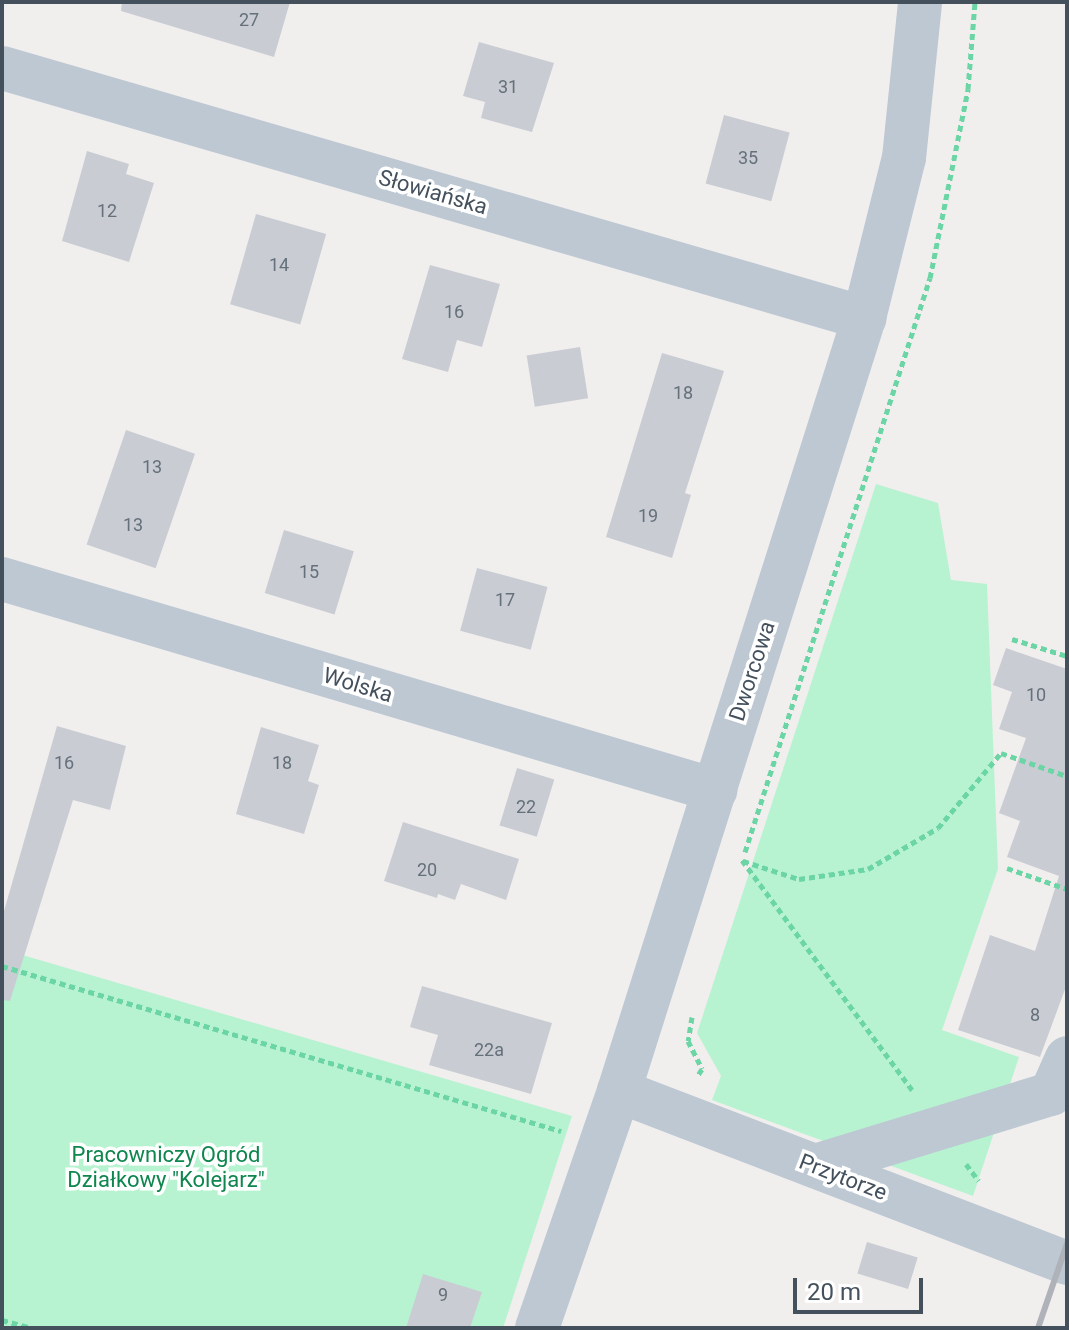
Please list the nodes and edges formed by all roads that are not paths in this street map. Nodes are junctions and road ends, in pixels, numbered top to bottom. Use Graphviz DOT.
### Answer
graph roads {
  1 [pos="920,2"];
  2 [pos="2,68"];
  3 [pos="864,318"];
  4 [pos="2,579"];
  5 [pos="715,790"];
  6 [pos="1067,1058"];
  7 [pos="619,1091"];
  8 [pos="815,1166"];
  9 [pos="1067,1263"];
  10 [pos="537,1328"];
  1 -- 3 [label="street, Dworcowa"];
  2 -- 3 [label="street, Słowiańska"];
  3 -- 5 [label="street, Dworcowa"];
  4 -- 5 [label="street, Wolska"];
  5 -- 7 [label="street, Dworcowa"];
  6 -- 8 [label="street"];
  7 -- 8 [label="street, Przytorze"];
  7 -- 10 [label="street, Dworcowa"];
  8 -- 9 [label="street, Przytorze"];
}
